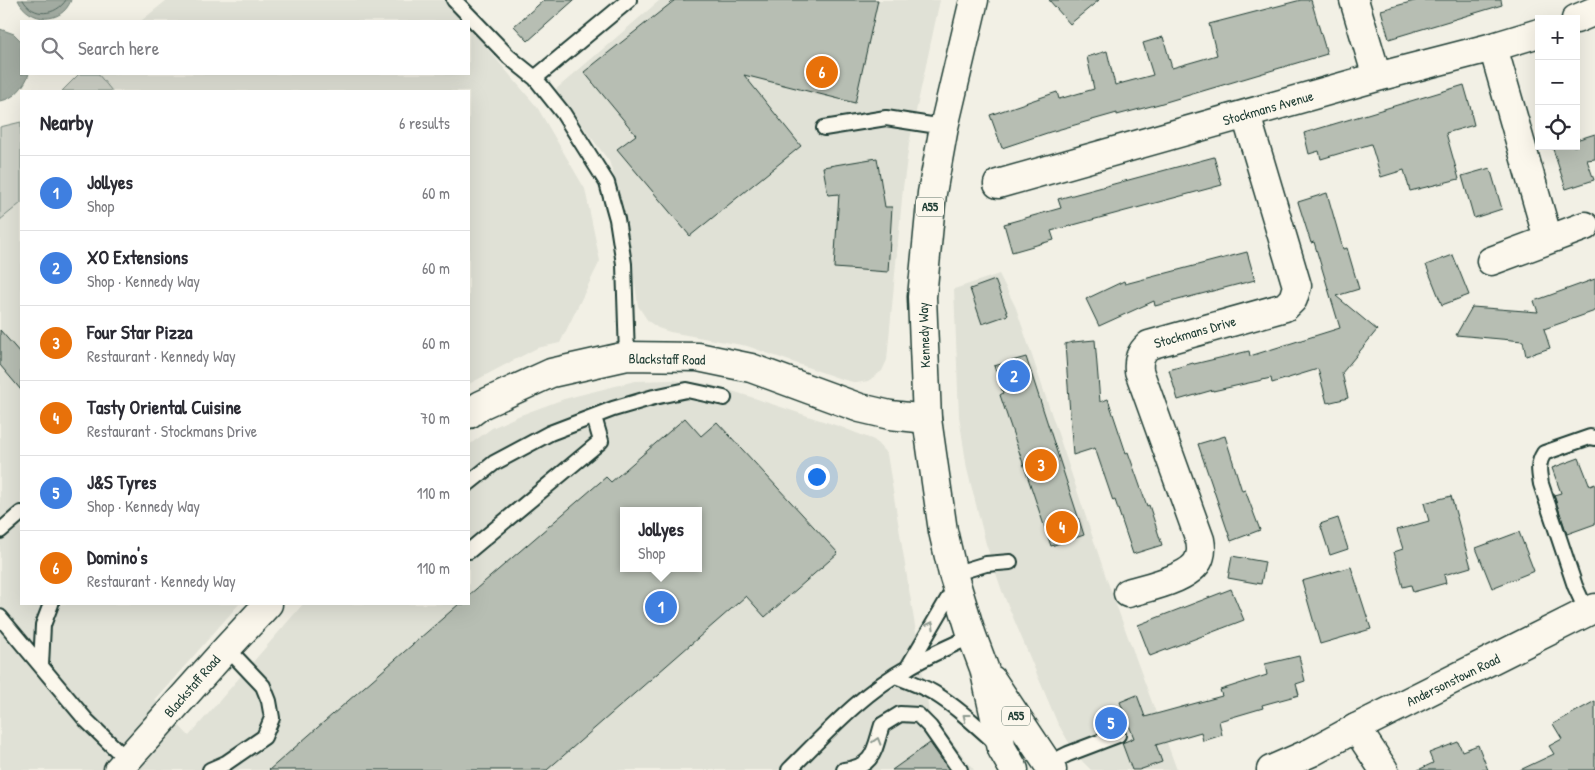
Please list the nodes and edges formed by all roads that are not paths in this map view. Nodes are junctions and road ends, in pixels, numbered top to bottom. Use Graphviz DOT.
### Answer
graph roads {
  1 [pos="454,0"];
  2 [pos="629,0"];
  3 [pos="974,0"];
  4 [pos="1354,0"];
  5 [pos="1595,11"];
  6 [pos="1580,17"];
  7 [pos="1535,34"];
  8 [pos="1493,47"];
  9 [pos="1377,77"];
  10 [pos="535,78"];
  11 [pos="1246,115"];
  12 [pos="944,127"];
  13 [pos="824,128"];
  14 [pos="998,184"];
  15 [pos="1585,226"];
  16 [pos="1548,239"];
  17 [pos="1491,261"];
  18 [pos="627,356"];
  19 [pos="724,398"];
  20 [pos="470,413"];
  21 [pos="594,417"];
  22 [pos="927,419"];
  23 [pos="1595,438"];
  24 [pos="470,483"];
  25 [pos="20,514"];
  26 [pos="0,531"];
  27 [pos="470,550"];
  28 [pos="1010,562"];
  29 [pos="955,579"];
  30 [pos="1128,593"];
  31 [pos="51,605"];
  32 [pos="267,605"];
  33 [pos="1591,610"];
  34 [pos="0,617"];
  35 [pos="972,636"];
  36 [pos="227,648"];
  37 [pos="41,665"];
  38 [pos="908,667"];
  39 [pos="984,668"];
  40 [pos="895,676"];
  41 [pos="1356,728"];
  42 [pos="1118,735"];
  43 [pos="1312,752"];
  44 [pos="1008,760"];
  45 [pos="123,765"];
  46 [pos="1049,768"];
  47 [pos="210,770"];
  48 [pos="789,770"];
  49 [pos="844,770"];
  50 [pos="960,770"];
  51 [pos="1271,770"];
  52 [pos="1288,770"];
  53 [pos="1384,770"];
  1 -- 10 [label="lane"];
  2 -- 10 [label="lane"];
  3 -- 12 [label="main road, Kennedy Way / A55"];
  4 -- 9 [label="main road"];
  5 -- 6 [label="main road"];
  7 -- 8 [label="main road, Stockmans Avenue"];
  8 -- 9 [label="main road, Stockmans Avenue"];
  8 -- 16 [label="main road"];
  9 -- 11 [label="main road, Stockmans Avenue"];
  10 -- 18 [label="lane"];
  11 -- 14 [label="main road, Stockmans Avenue"];
  11 -- 30 [label="main road, Stockmans Drive"];
  12 -- 13 [label="lane"];
  12 -- 22 [label="main road, Kennedy Way / A55"];
  15 -- 16 [label="main road"];
  16 -- 17 [label="main road"];
  18 -- 20 [label="main road, Blackstaff Road"];
  18 -- 22 [label="main road, Blackstaff Road"];
  19 -- 21 [label="lane"];
  21 -- 24 [label="lane"];
  21 -- 27 [label="lane"];
  22 -- 29 [label="main road, Kennedy Way / A55"];
  23 -- 33 [label="lane"];
  25 -- 26 [label="lane"];
  28 -- 29 [label="lane"];
  29 -- 35 [label="main road, Kennedy Way / A55"];
  38 -- 29 [label="lane, one-way"];
  31 -- 37 [label="lane"];
  32 -- 36 [label="main road, Blackstaff Road"];
  33 -- 41 [label="main road, Andersonstown Road"];
  34 -- 37 [label="lane"];
  35 -- 38 [label="lane"];
  35 -- 39 [label="main road, Kennedy Way / A55"];
  36 -- 45 [label="main road, Blackstaff Road"];
  36 -- 47 [label="lane"];
  37 -- 45 [label="lane"];
  38 -- 40 [label="lane"];
  39 -- 44 [label="main road, Kennedy Way / A55"];
  39 -- 46 [label="main road, Kennedy Way / A55"];
  44 -- 40 [label="lane, one-way"];
  40 -- 48 [label="lane"];
  41 -- 43 [label="main road, Andersonstown Road"];
  41 -- 53 [label="main road"];
  42 -- 46 [label="lane"];
  43 -- 51 [label="main road, Andersonstown Road"];
  43 -- 52 [label="main road, Andersonstown Road"];
  49 -- 50 [label="lane, one-way"];
}
